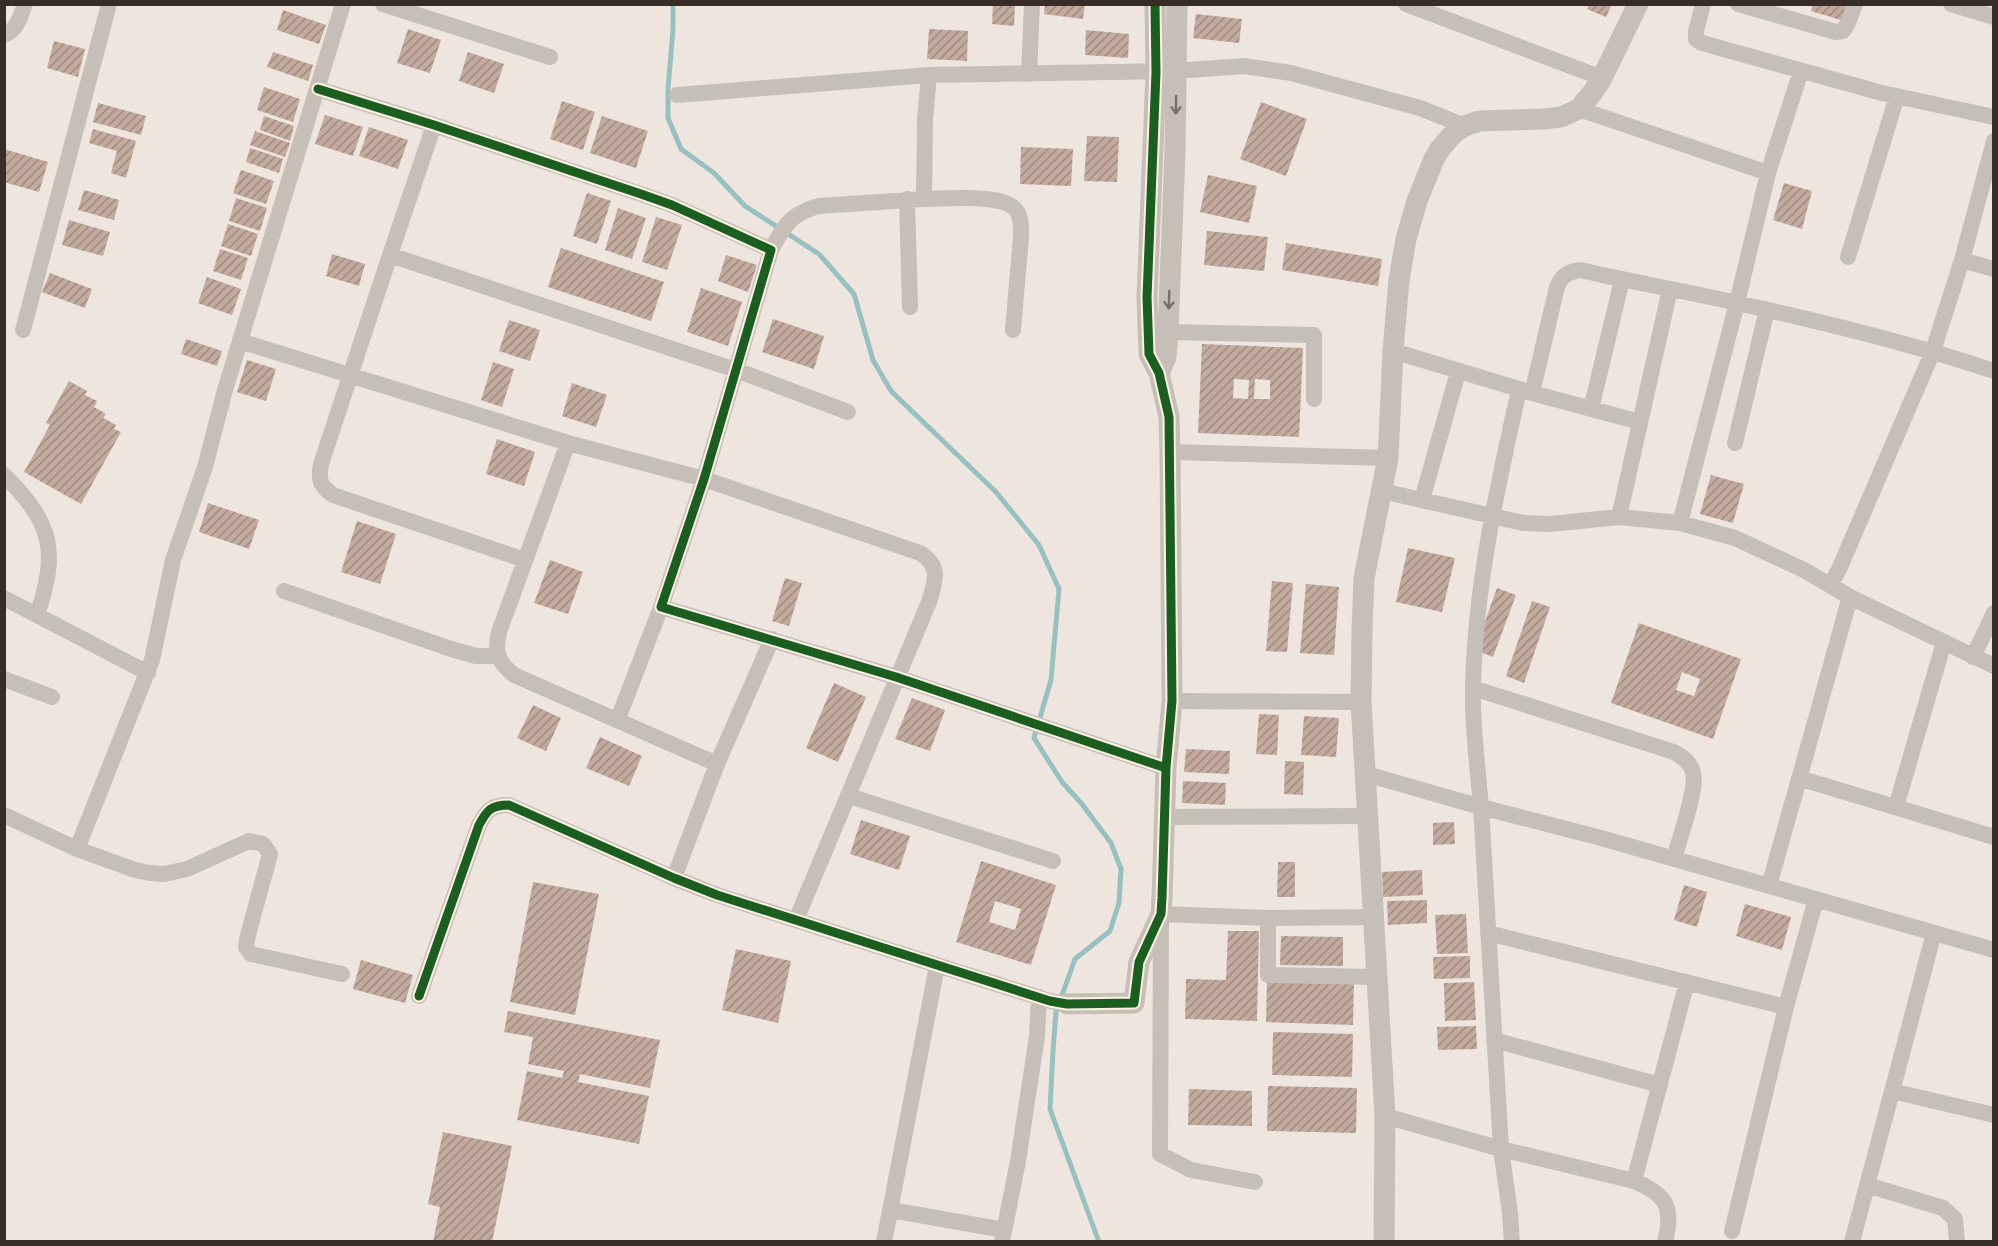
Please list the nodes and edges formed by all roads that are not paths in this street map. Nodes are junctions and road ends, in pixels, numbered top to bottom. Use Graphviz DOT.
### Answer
graph roads {
  1 [pos="25,4"];
  2 [pos="109,4"];
  3 [pos="343,4"];
  4 [pos="383,4"];
  5 [pos="1032,4"];
  6 [pos="1155,4"];
  7 [pos="1177,4"];
  8 [pos="1406,4"];
  9 [pos="1638,4"];
  10 [pos="1703,4"];
  11 [pos="1738,4"];
  12 [pos="1855,4"];
  13 [pos="1951,4"];
  14 [pos="1792,12"];
  15 [pos="1994,17"];
  16 [pos="4,35"];
  17 [pos="550,57"];
  18 [pos="1166,71"];
  19 [pos="1801,71"];
  20 [pos="1029,74"];
  21 [pos="929,75"];
  22 [pos="1602,78"];
  23 [pos="318,90"];
  24 [pos="677,95"];
  25 [pos="1897,96"];
  26 [pos="1579,108"];
  27 [pos="1994,117"];
  28 [pos="434,125"];
  29 [pos="1465,126"];
  30 [pos="1994,141"];
  31 [pos="1768,173"];
  32 [pos="907,199"];
  33 [pos="924,199"];
  34 [pos="772,248"];
  35 [pos="390,255"];
  36 [pos="1848,257"];
  37 [pos="1962,260"];
  38 [pos="1994,269"];
  39 [pos="1622,280"];
  40 [pos="1670,289"];
  41 [pos="1737,303"];
  42 [pos="910,307"];
  43 [pos="1767,310"];
  44 [pos="23,330"];
  45 [pos="1013,330"];
  46 [pos="1168,332"];
  47 [pos="240,341"];
  48 [pos="1393,351"];
  49 [pos="1932,351"];
  50 [pos="736,370"];
  51 [pos="1994,371"];
  52 [pos="1458,372"];
  53 [pos="1159,373"];
  54 [pos="350,374"];
  55 [pos="1525,392"];
  56 [pos="1314,399"];
  57 [pos="1592,409"];
  58 [pos="848,412"];
  59 [pos="1640,422"];
  60 [pos="568,443"];
  61 [pos="1735,443"];
  62 [pos="1170,452"];
  63 [pos="1388,458"];
  64 [pos="4,475"];
  65 [pos="704,479"];
  66 [pos="1382,491"];
  67 [pos="1422,500"];
  68 [pos="1491,517"];
  69 [pos="1619,517"];
  70 [pos="1680,523"];
  71 [pos="525,560"];
  72 [pos="1831,584"];
  73 [pos="284,591"];
  74 [pos="1850,597"];
  75 [pos="4,598"];
  76 [pos="661,607"];
  77 [pos="1994,613"];
  78 [pos="37,615"];
  79 [pos="772,639"];
  80 [pos="1944,642"];
  81 [pos="497,656"];
  82 [pos="1973,657"];
  83 [pos="1994,666"];
  84 [pos="148,673"];
  85 [pos="896,677"];
  86 [pos="4,679"];
  87 [pos="1473,688"];
  88 [pos="52,697"];
  89 [pos="1172,701"];
  90 [pos="1360,702"];
  91 [pos="618,719"];
  92 [pos="717,764"];
  93 [pos="1166,768"];
  94 [pos="1366,774"];
  95 [pos="1799,778"];
  96 [pos="849,796"];
  97 [pos="1481,807"];
  98 [pos="1896,807"];
  99 [pos="4,816"];
  100 [pos="1367,816"];
  101 [pos="1165,817"];
  102 [pos="1993,835"];
  103 [pos="77,849"];
  104 [pos="1674,858"];
  105 [pos="1053,861"];
  106 [pos="674,878"];
  107 [pos="1769,886"];
  108 [pos="1816,899"];
  109 [pos="1161,914"];
  110 [pos="1374,917"];
  111 [pos="1268,918"];
  112 [pos="796,920"];
  113 [pos="1488,933"];
  114 [pos="1934,933"];
  115 [pos="1994,950"];
  116 [pos="937,966"];
  117 [pos="342,974"];
  118 [pos="1377,977"];
  119 [pos="1687,982"];
  120 [pos="419,996"];
  121 [pos="1052,1001"];
  122 [pos="1786,1007"];
  123 [pos="1494,1040"];
  124 [pos="1660,1085"];
  125 [pos="1892,1091"];
  126 [pos="1994,1114"];
  127 [pos="1385,1116"];
  128 [pos="1501,1149"];
  129 [pos="1634,1181"];
  130 [pos="1256,1182"];
  131 [pos="1867,1185"];
  132 [pos="891,1210"];
  133 [pos="1732,1232"];
  134 [pos="1003,1236"];
  135 [pos="884,1242"];
  136 [pos="1384,1242"];
  137 [pos="1512,1242"];
  138 [pos="1665,1242"];
  139 [pos="1852,1242"];
  140 [pos="1957,1242"];
  1 -- 16 [label="street"];
  2 -- 44 [label="street"];
  3 -- 23 [label="street"];
  4 -- 17 [label="street"];
  5 -- 20 [label="street"];
  6 -- 18 [label="street"];
  7 -- 18 [label="street"];
  8 -- 22 [label="street"];
  9 -- 22 [label="street"];
  10 -- 19 [label="street"];
  11 -- 14 [label="street"];
  12 -- 14 [label="street"];
  13 -- 15 [label="street"];
  18 -- 20 [label="street"];
  18 -- 29 [label="street"];
  18 -- 46 [label="street, one-way"];
  18 -- 53 [label="street"];
  19 -- 25 [label="street"];
  19 -- 31 [label="street"];
  20 -- 21 [label="street"];
  21 -- 24 [label="street"];
  21 -- 33 [label="street"];
  22 -- 26 [label="street"];
  23 -- 28 [label="street"];
  23 -- 47 [label="street"];
  25 -- 27 [label="street"];
  25 -- 36 [label="street"];
  26 -- 29 [label="street"];
  26 -- 31 [label="street"];
  28 -- 34 [label="street"];
  28 -- 35 [label="street"];
  29 -- 48 [label="street"];
  30 -- 37 [label="street"];
  31 -- 41 [label="street"];
  32 -- 33 [label="street"];
  32 -- 34 [label="street"];
  32 -- 42 [label="street"];
  33 -- 45 [label="street"];
  34 -- 50 [label="street"];
  35 -- 50 [label="street"];
  35 -- 54 [label="street"];
  37 -- 38 [label="street"];
  37 -- 49 [label="street"];
  39 -- 40 [label="street"];
  39 -- 55 [label="street"];
  39 -- 57 [label="street"];
  40 -- 41 [label="street"];
  40 -- 59 [label="street"];
  41 -- 43 [label="street"];
  41 -- 70 [label="street"];
  43 -- 49 [label="street"];
  43 -- 61 [label="street"];
  46 -- 53 [label="street"];
  46 -- 56 [label="street"];
  47 -- 54 [label="street"];
  47 -- 84 [label="street"];
  48 -- 52 [label="street"];
  48 -- 63 [label="street"];
  49 -- 51 [label="street"];
  49 -- 72 [label="street"];
  50 -- 58 [label="street"];
  50 -- 65 [label="street"];
  52 -- 55 [label="street"];
  52 -- 67 [label="street"];
  53 -- 62 [label="street"];
  54 -- 60 [label="street"];
  54 -- 71 [label="street"];
  55 -- 57 [label="street"];
  55 -- 68 [label="street"];
  57 -- 59 [label="street"];
  59 -- 69 [label="street"];
  60 -- 65 [label="street"];
  60 -- 71 [label="street"];
  62 -- 63 [label="street"];
  62 -- 89 [label="street"];
  63 -- 66 [label="street"];
  64 -- 78 [label="street"];
  65 -- 76 [label="street"];
  65 -- 85 [label="street"];
  66 -- 67 [label="street"];
  66 -- 90 [label="street"];
  67 -- 68 [label="street"];
  68 -- 69 [label="street"];
  68 -- 87 [label="street"];
  69 -- 70 [label="street"];
  70 -- 72 [label="street"];
  71 -- 81 [label="street"];
  72 -- 74 [label="street"];
  73 -- 81 [label="street"];
  74 -- 80 [label="street"];
  74 -- 95 [label="street"];
  75 -- 78 [label="street"];
  76 -- 79 [label="street"];
  76 -- 91 [label="street"];
  77 -- 82 [label="street"];
  78 -- 84 [label="street"];
  79 -- 85 [label="street"];
  79 -- 92 [label="street"];
  80 -- 82 [label="street"];
  80 -- 98 [label="street"];
  81 -- 91 [label="street"];
  82 -- 83 [label="street"];
  84 -- 103 [label="street"];
  85 -- 93 [label="street"];
  85 -- 96 [label="street"];
  86 -- 88 [label="street"];
  87 -- 97 [label="street"];
  87 -- 104 [label="street"];
  89 -- 90 [label="street"];
  89 -- 93 [label="street"];
  90 -- 94 [label="street"];
  91 -- 92 [label="street"];
  92 -- 106 [label="street"];
  93 -- 101 [label="street"];
  94 -- 97 [label="street"];
  94 -- 100 [label="street"];
  95 -- 98 [label="street"];
  95 -- 107 [label="street"];
  96 -- 105 [label="street"];
  96 -- 112 [label="street"];
  97 -- 104 [label="street"];
  97 -- 113 [label="street"];
  98 -- 102 [label="street"];
  99 -- 103 [label="street"];
  100 -- 101 [label="street"];
  100 -- 110 [label="street"];
  101 -- 109 [label="street"];
  103 -- 117 [label="street"];
  104 -- 107 [label="street"];
  106 -- 112 [label="street"];
  106 -- 120 [label="street"];
  107 -- 108 [label="street"];
  108 -- 114 [label="street"];
  108 -- 122 [label="street"];
  109 -- 111 [label="street"];
  109 -- 121 [label="street"];
  109 -- 130 [label="street"];
  110 -- 111 [label="street"];
  110 -- 118 [label="street"];
  111 -- 118 [label="street"];
  112 -- 116 [label="street"];
  113 -- 119 [label="street"];
  113 -- 123 [label="street"];
  114 -- 115 [label="street"];
  114 -- 125 [label="street"];
  116 -- 121 [label="street"];
  116 -- 132 [label="street"];
  118 -- 127 [label="street"];
  119 -- 122 [label="street"];
  119 -- 124 [label="street"];
  121 -- 134 [label="street"];
  122 -- 133 [label="street"];
  123 -- 124 [label="street"];
  123 -- 128 [label="street"];
  124 -- 129 [label="street"];
  125 -- 126 [label="street"];
  125 -- 131 [label="street"];
  127 -- 128 [label="street"];
  127 -- 136 [label="street"];
  128 -- 129 [label="street"];
  128 -- 137 [label="street"];
  129 -- 138 [label="street"];
  131 -- 139 [label="street"];
  131 -- 140 [label="street"];
  132 -- 134 [label="street"];
  132 -- 135 [label="street"];
}
